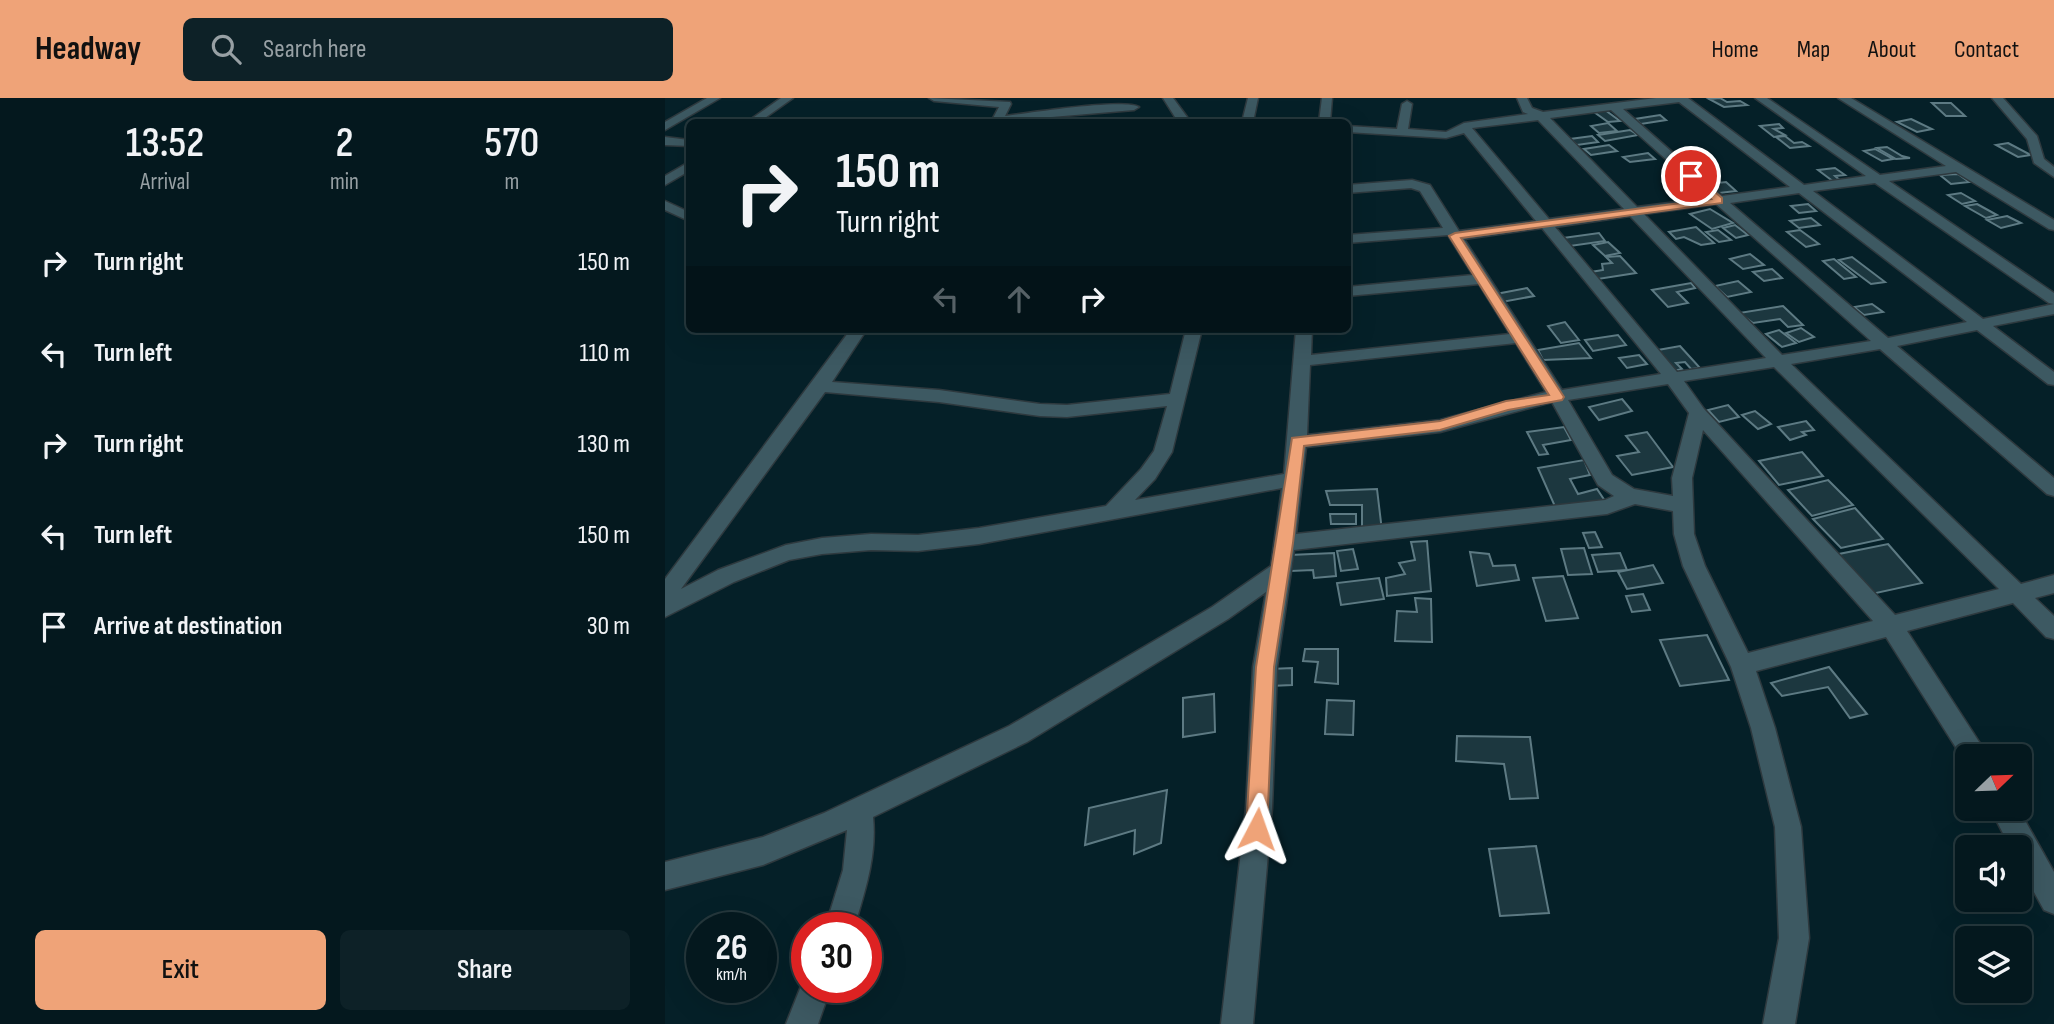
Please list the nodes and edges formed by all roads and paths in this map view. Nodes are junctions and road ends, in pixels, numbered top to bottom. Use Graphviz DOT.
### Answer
graph roads {
  1 [pos="715,98"];
  2 [pos="788,98"];
  3 [pos="934,98"];
  4 [pos="1168,98"];
  5 [pos="1253,98"];
  6 [pos="1327,98"];
  7 [pos="1522,98"];
  8 [pos="1681,98"];
  9 [pos="1760,98"];
  10 [pos="1843,98"];
  11 [pos="1997,98"];
  12 [pos="952,99"];
  13 [pos="1007,101"];
  14 [pos="1407,104"];
  15 [pos="1613,106"];
  16 [pos="1134,107"];
  17 [pos="1540,115"];
  18 [pos="756,119"];
  19 [pos="998,119"];
  20 [pos="1014,119"];
  21 [pos="1179,119"];
  22 [pos="1248,119"];
  23 [pos="1325,119"];
  24 [pos="1464,126"];
  25 [pos="665,127"];
  26 [pos="1351,129"];
  27 [pos="1402,132"];
  28 [pos="665,141"];
  29 [pos="686,143"];
  30 [pos="686,168"];
  31 [pos="1956,168"];
  32 [pos="2054,173"];
  33 [pos="1879,178"];
  34 [pos="665,181"];
  35 [pos="1351,189"];
  36 [pos="1802,189"];
  37 [pos="1719,201"];
  38 [pos="1634,212"];
  39 [pos="1546,224"];
  40 [pos="2054,226"];
  41 [pos="1453,233"];
  42 [pos="1351,239"];
  43 [pos="1482,279"];
  44 [pos="1351,292"];
  45 [pos="2054,300"];
  46 [pos="2054,309"];
  47 [pos="1980,324"];
  48 [pos="856,333"];
  49 [pos="1193,333"];
  50 [pos="1304,333"];
  51 [pos="1520,338"];
  52 [pos="1884,344"];
  53 [pos="1777,360"];
  54 [pos="1302,361"];
  55 [pos="1673,378"];
  56 [pos="2054,380"];
  57 [pos="820,386"];
  58 [pos="1558,397"];
  59 [pos="1178,399"];
  60 [pos="1698,413"];
  61 [pos="1297,442"];
  62 [pos="1293,479"];
  63 [pos="2054,489"];
  64 [pos="1634,496"];
  65 [pos="1684,505"];
  66 [pos="1113,510"];
  67 [pos="1285,543"];
  68 [pos="1280,570"];
  69 [pos="2054,584"];
  70 [pos="2018,593"];
  71 [pos="665,595"];
  72 [pos="665,608"];
  73 [pos="1891,626"];
  74 [pos="2054,630"];
  75 [pos="1743,667"];
  76 [pos="1966,744"];
  77 [pos="859,810"];
  78 [pos="2010,821"];
  79 [pos="665,876"];
  80 [pos="2054,900"];
  81 [pos="844,912"];
  82 [pos="810,1003"];
  83 [pos="802,1024"];
  84 [pos="1237,1024"];
  85 [pos="1779,1024"];
  1 -- 25 [label="street"];
  2 -- 18 [label="street"];
  3 -- 12 [label="street"];
  4 -- 21 [label="street"];
  5 -- 22 [label="street"];
  6 -- 23 [label="street"];
  7 -- 17 [label="street"];
  8 -- 15 [label="street"];
  8 -- 36 [label="street"];
  9 -- 33 [label="street"];
  10 -- 31 [label="street"];
  11 -- 32 [label="street"];
  12 -- 13 [label="street"];
  13 -- 19 [label="street"];
  14 -- 27 [label="street"];
  15 -- 17 [label="street"];
  15 -- 37 [label="street"];
  16 -- 20 [label="street"];
  17 -- 24 [label="street"];
  17 -- 38 [label="street"];
  24 -- 27 [label="street"];
  24 -- 39 [label="street"];
  26 -- 27 [label="street"];
  28 -- 29 [label="street"];
  30 -- 34 [label="street"];
  31 -- 33 [label="street"];
  31 -- 40 [label="street"];
  33 -- 36 [label="street"];
  33 -- 45 [label="street"];
  35 -- 41 [label="street"];
  36 -- 37 [label="street"];
  36 -- 47 [label="street"];
  37 -- 38 [label="street"];
  37 -- 52 [label="street"];
  38 -- 39 [label="street"];
  38 -- 53 [label="street"];
  39 -- 41 [label="street"];
  39 -- 55 [label="street"];
  41 -- 42 [label="street"];
  41 -- 43 [label="street"];
  43 -- 44 [label="street"];
  43 -- 51 [label="street"];
  46 -- 47 [label="street"];
  47 -- 52 [label="street"];
  47 -- 56 [label="street"];
  48 -- 57 [label="street"];
  49 -- 59 [label="street"];
  50 -- 54 [label="street"];
  51 -- 54 [label="street"];
  51 -- 58 [label="street"];
  52 -- 53 [label="street"];
  52 -- 63 [label="street"];
  53 -- 55 [label="street"];
  53 -- 70 [label="street"];
  54 -- 61 [label="street"];
  55 -- 58 [label="street"];
  55 -- 60 [label="street"];
  57 -- 59 [label="street"];
  57 -- 71 [label="street"];
  58 -- 61 [label="street"];
  58 -- 64 [label="street"];
  59 -- 66 [label="street"];
  60 -- 65 [label="street"];
  60 -- 73 [label="street"];
  61 -- 62 [label="street"];
  62 -- 66 [label="street"];
  62 -- 67 [label="street"];
  64 -- 65 [label="street"];
  64 -- 67 [label="street"];
  65 -- 75 [label="street"];
  66 -- 72 [label="street"];
  67 -- 68 [label="street"];
  68 -- 77 [label="street"];
  68 -- 84 [label="street"];
  69 -- 70 [label="street"];
  70 -- 73 [label="street"];
  70 -- 74 [label="street"];
  73 -- 75 [label="street"];
  73 -- 76 [label="street"];
  75 -- 85 [label="street"];
  77 -- 79 [label="street"];
  77 -- 81 [label="street"];
  78 -- 80 [label="street"];
  82 -- 83 [label="street"];
}
